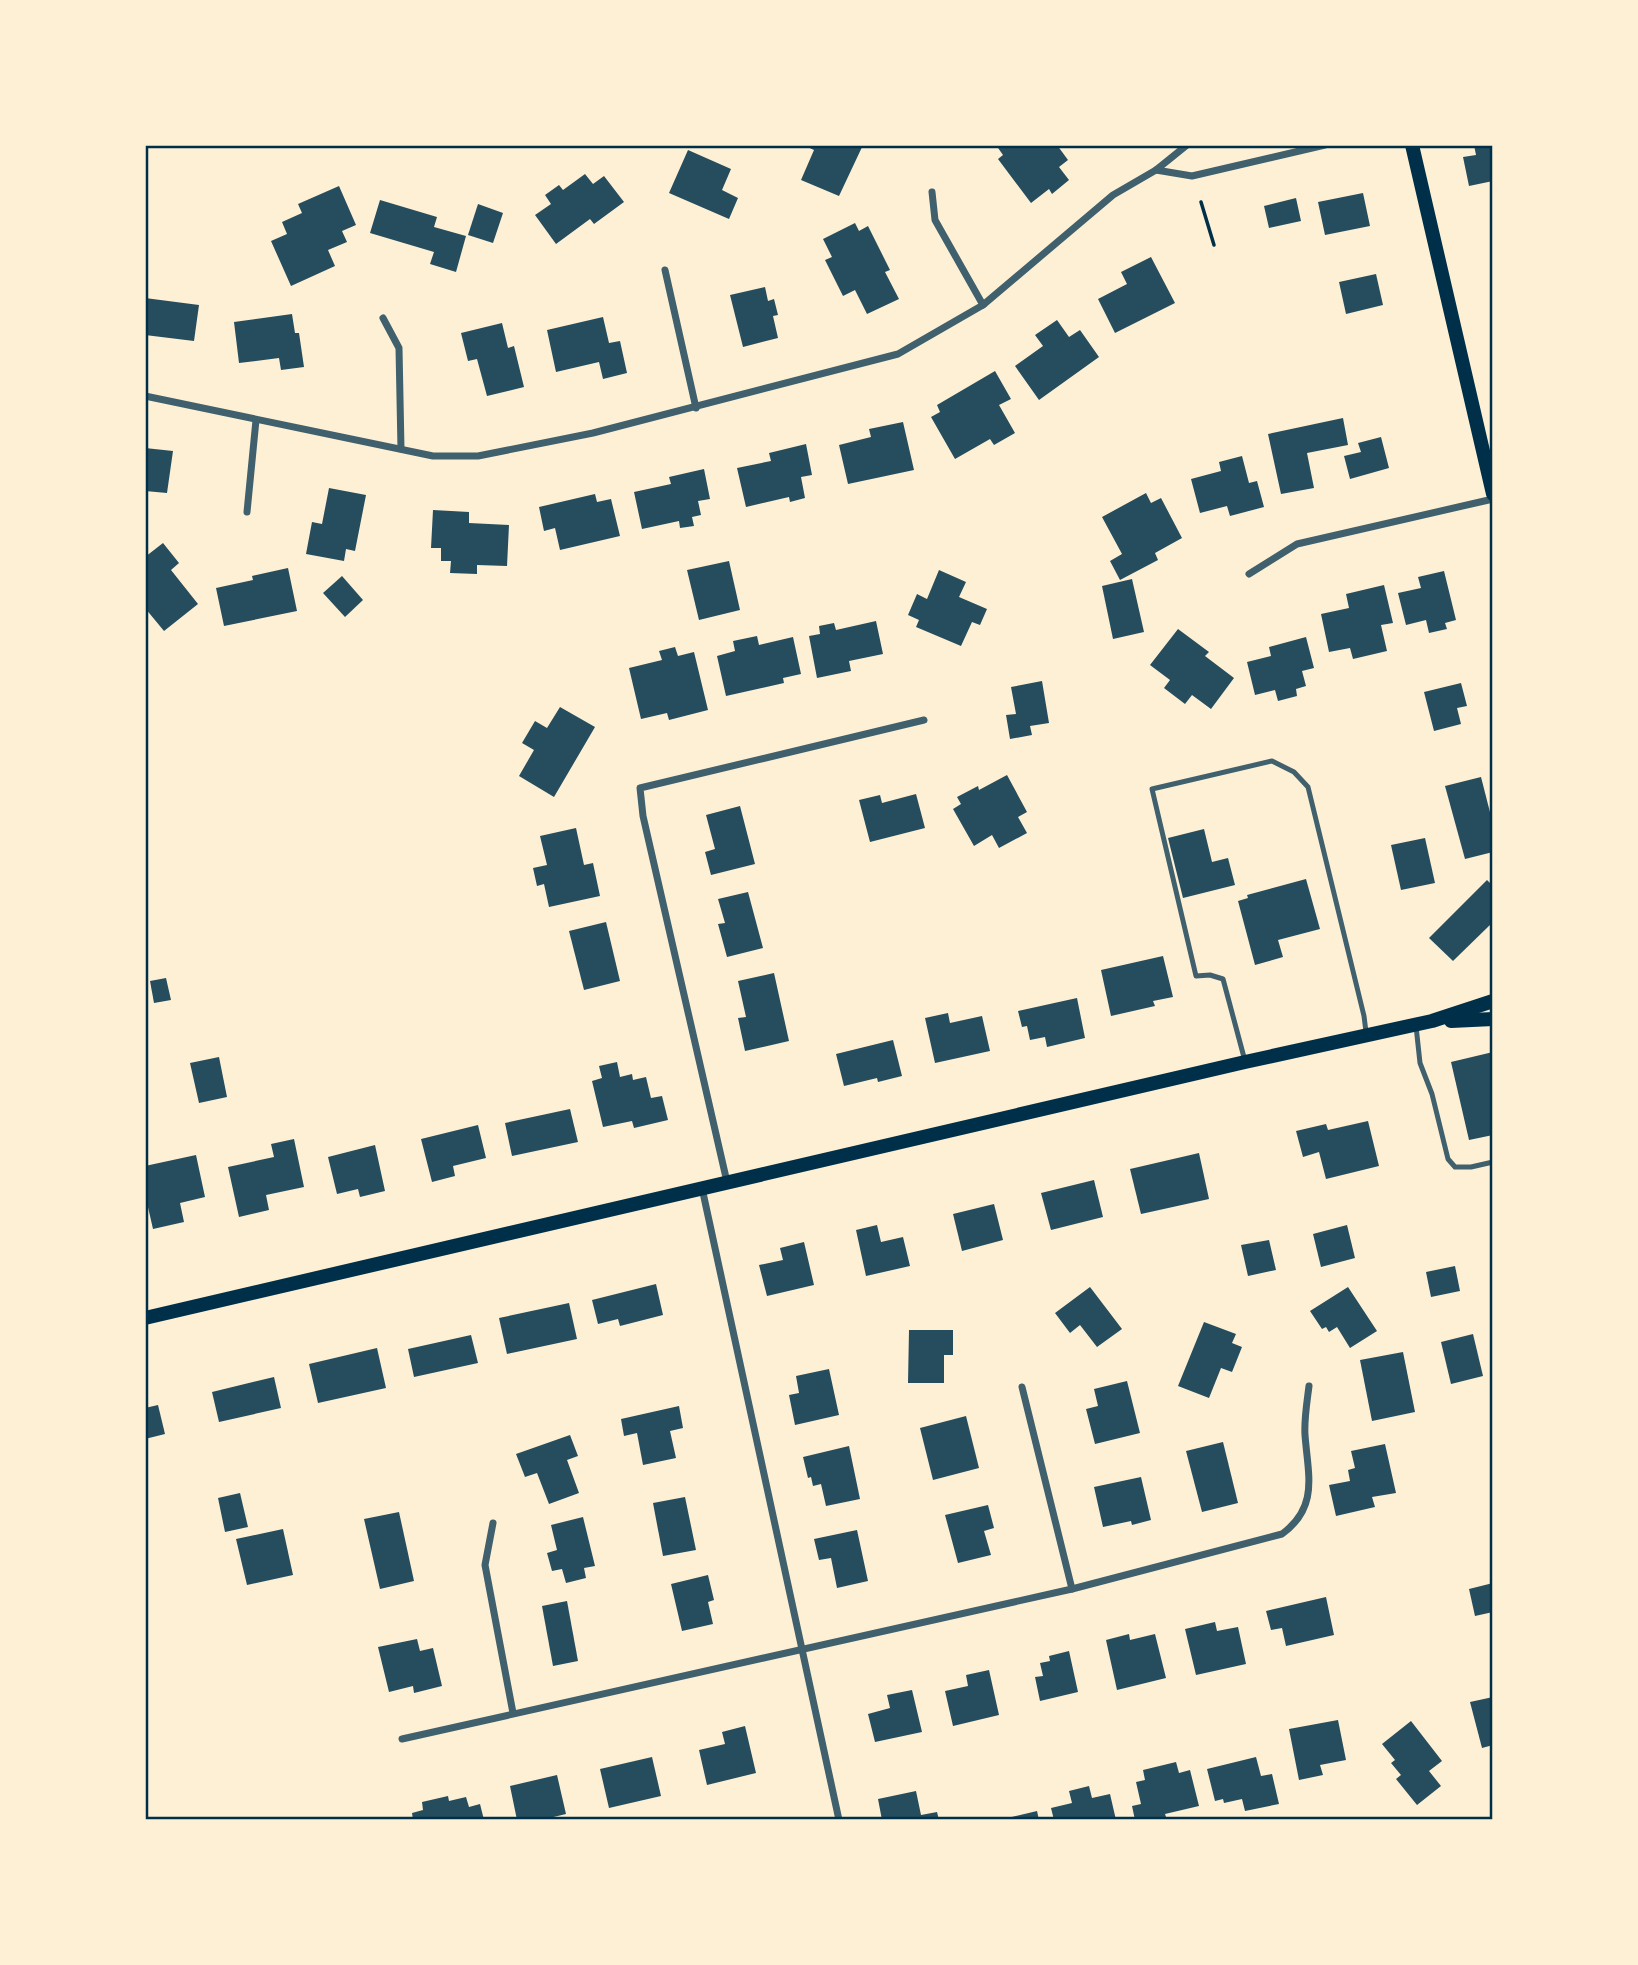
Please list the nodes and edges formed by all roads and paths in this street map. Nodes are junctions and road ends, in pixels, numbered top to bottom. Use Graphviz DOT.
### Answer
graph roads {
  1 [pos="1187,145"];
  2 [pos="1325,145"];
  3 [pos="1412,145"];
  4 [pos="1156,170"];
  5 [pos="932,192"];
  6 [pos="1201,202"];
  7 [pos="1214,245"];
  8 [pos="665,270"];
  9 [pos="983,306"];
  10 [pos="383,318"];
  11 [pos="145,397"];
  12 [pos="696,408"];
  13 [pos="256,420"];
  14 [pos="401,449"];
  15 [pos="1493,496"];
  16 [pos="247,512"];
  17 [pos="1249,574"];
  18 [pos="924,720"];
  19 [pos="1493,1001"];
  20 [pos="1493,1019"];
  21 [pos="1432,1021"];
  22 [pos="1415,1025"];
  23 [pos="1367,1035"];
  24 [pos="1245,1062"];
  25 [pos="1493,1162"];
  26 [pos="727,1183"];
  27 [pos="702,1187"];
  28 [pos="145,1318"];
  29 [pos="1309,1386"];
  30 [pos="1022,1387"];
  31 [pos="493,1522"];
  32 [pos="1072,1589"];
  33 [pos="801,1648"];
  34 [pos="513,1713"];
  35 [pos="402,1739"];
  36 [pos="839,1820"];
  1 -- 4 [label="street"];
  2 -- 4 [label="street"];
  3 -- 15 [label="main road"];
  4 -- 9 [label="street"];
  5 -- 9 [label="street"];
  6 -- 7 [label="path"];
  8 -- 12 [label="street"];
  9 -- 12 [label="street"];
  10 -- 14 [label="street"];
  11 -- 13 [label="street"];
  12 -- 14 [label="street"];
  13 -- 14 [label="street"];
  13 -- 16 [label="street"];
  15 -- 17 [label="street"];
  18 -- 26 [label="street"];
  19 -- 21 [label="main road"];
  20 -- 21 [label="main road"];
  21 -- 22 [label="main road"];
  22 -- 23 [label="main road"];
  22 -- 25 [label="lane"];
  23 -- 24 [label="main road"];
  23 -- 24 [label="lane"];
  24 -- 26 [label="main road"];
  26 -- 27 [label="main road"];
  27 -- 28 [label="main road"];
  27 -- 33 [label="street"];
  29 -- 32 [label="street"];
  30 -- 32 [label="street"];
  31 -- 34 [label="street"];
  32 -- 33 [label="street"];
  33 -- 34 [label="street"];
  33 -- 36 [label="street"];
  34 -- 35 [label="street"];
}
